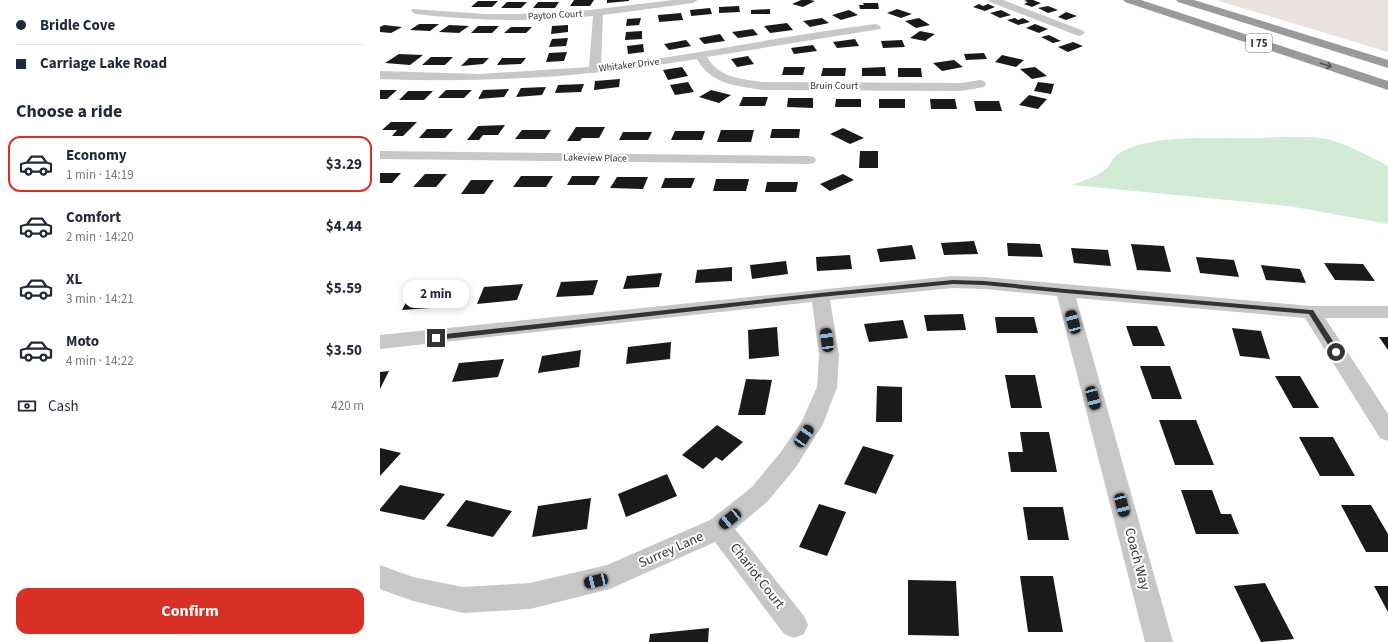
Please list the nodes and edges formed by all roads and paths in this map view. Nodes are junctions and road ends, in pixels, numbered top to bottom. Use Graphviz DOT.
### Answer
graph roads {
  1 [pos="693,0"];
  2 [pos="994,0"];
  3 [pos="1129,0"];
  4 [pos="1158,0"];
  5 [pos="1182,0"];
  6 [pos="416,11"];
  7 [pos="598,13"];
  8 [pos="876,27"];
  9 [pos="1080,33"];
  10 [pos="700,55"];
  11 [pos="1388,64"];
  12 [pos="595,70"];
  13 [pos="380,75"];
  14 [pos="1388,75"];
  15 [pos="980,84"];
  16 [pos="1388,86"];
  17 [pos="380,156"];
  18 [pos="809,160"];
  19 [pos="1065,291"];
  20 [pos="820,295"];
  21 [pos="1311,312"];
  22 [pos="1388,312"];
  23 [pos="380,342"];
  24 [pos="1388,432"];
  25 [pos="719,528"];
  26 [pos="380,577"];
  27 [pos="794,625"];
  28 [pos="1159,642"];
  1 -- 7 [label="street, Payton Court"];
  2 -- 9 [label="street"];
  3 -- 16 [label="highway, I 75, one-way"];
  4 -- 14 [label="highway"];
  5 -- 11 [label="highway, I 75"];
  6 -- 7 [label="street, Payton Court"];
  7 -- 12 [label="street"];
  8 -- 10 [label="street, Whitaker Drive"];
  10 -- 12 [label="street, Whitaker Drive"];
  10 -- 15 [label="street, Bruin Court"];
  12 -- 13 [label="street, Whitaker Drive"];
  17 -- 18 [label="street, Lakeview Place"];
  19 -- 20 [label="street"];
  19 -- 21 [label="street"];
  19 -- 28 [label="street, Coach Way"];
  20 -- 23 [label="street"];
  20 -- 25 [label="street, Surrey Lane"];
  21 -- 22 [label="street"];
  21 -- 24 [label="street"];
  25 -- 26 [label="street, Surrey Lane"];
  25 -- 27 [label="street, Chariot Court"];
}
